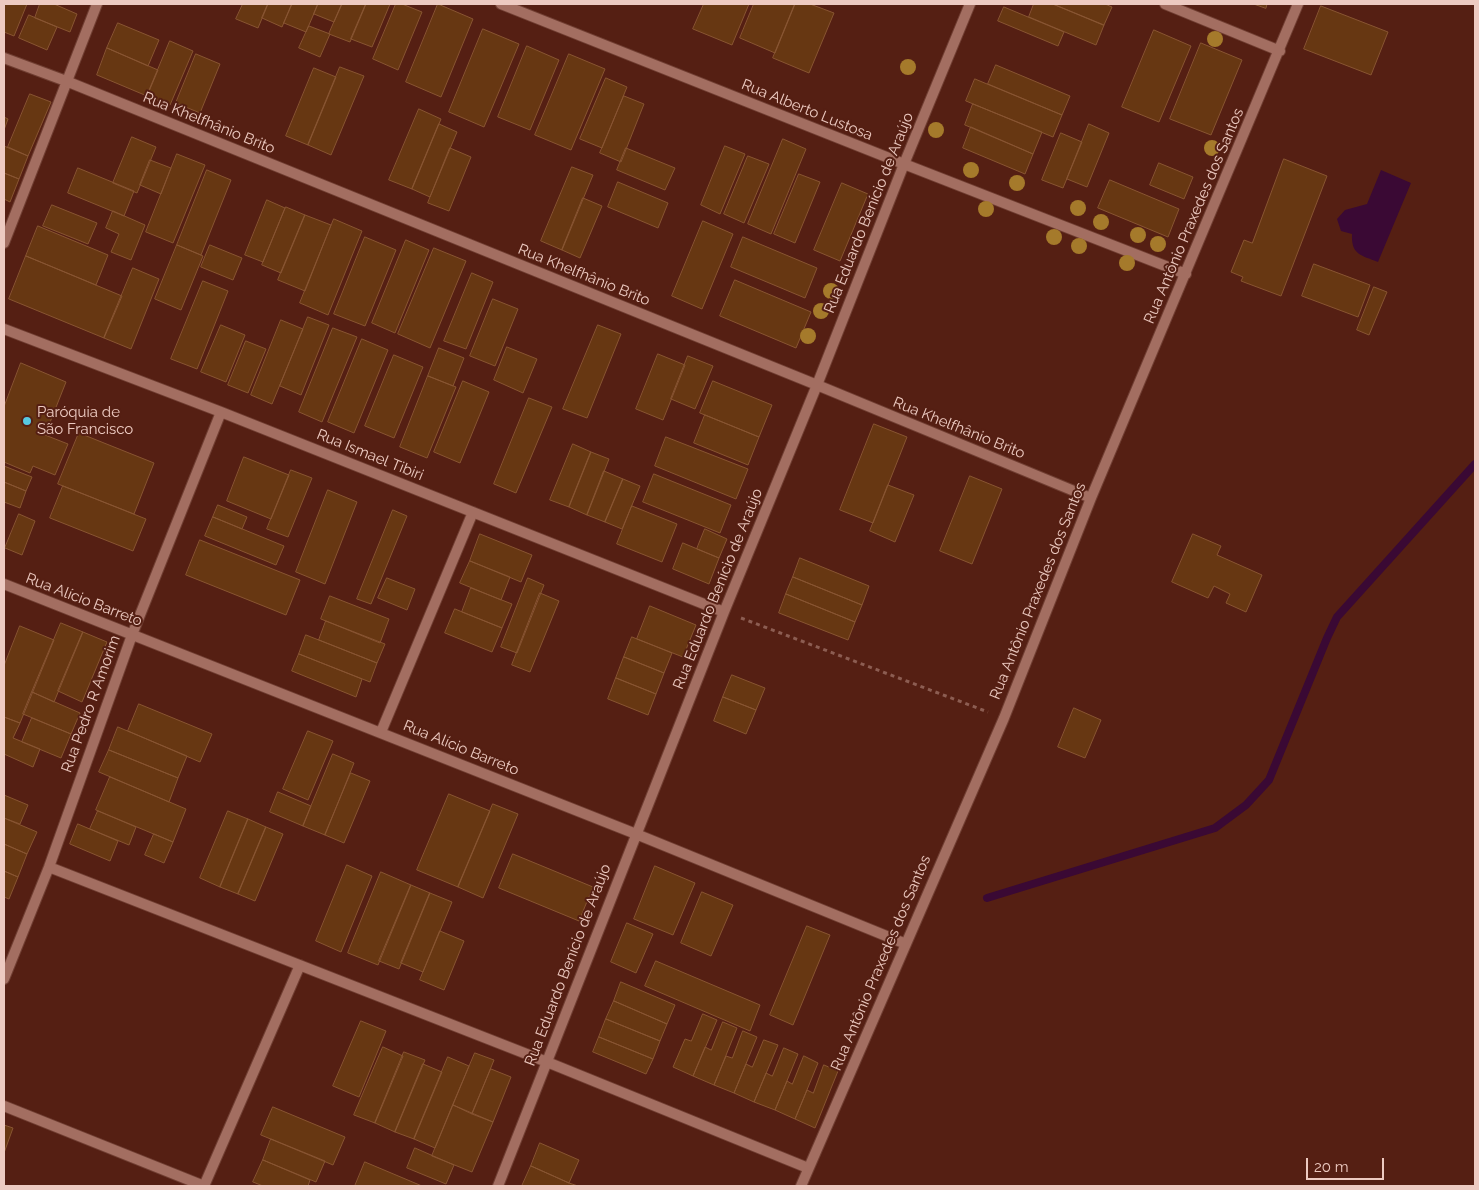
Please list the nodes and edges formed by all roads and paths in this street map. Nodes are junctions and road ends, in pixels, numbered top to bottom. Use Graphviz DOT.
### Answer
graph roads {
  1 [pos="97,4"];
  2 [pos="501,4"];
  3 [pos="970,4"];
  4 [pos="1165,4"];
  5 [pos="1298,4"];
  6 [pos="1280,50"];
  7 [pos="4,58"];
  8 [pos="66,81"];
  9 [pos="904,164"];
  10 [pos="4,243"];
  11 [pos="1186,274"];
  12 [pos="4,330"];
  13 [pos="817,385"];
  14 [pos="221,412"];
  15 [pos="1091,498"];
  16 [pos="473,512"];
  17 [pos="4,584"];
  18 [pos="724,612"];
  19 [pos="132,635"];
  20 [pos="1004,718"];
  21 [pos="381,732"];
  22 [pos="636,834"];
  23 [pos="49,867"];
  24 [pos="906,944"];
  25 [pos="300,965"];
  26 [pos="4,979"];
  27 [pos="547,1062"];
  28 [pos="4,1106"];
  29 [pos="808,1168"];
  30 [pos="204,1186"];
  31 [pos="498,1186"];
  32 [pos="801,1186"];
  1 -- 8 [label="street"];
  2 -- 9 [label="street, Rua Alberto Lustosa"];
  3 -- 9 [label="street, Rua Eduardo Benício de Araújo"];
  4 -- 6 [label="street"];
  5 -- 6 [label="street, Rua Antônio Praxedes dos Santos"];
  6 -- 11 [label="street, Rua Antônio Praxedes dos Santos"];
  7 -- 8 [label="street, Rua Khelfhânio Brito"];
  8 -- 10 [label="street"];
  8 -- 13 [label="street, Rua Khelfhânio Brito"];
  9 -- 11 [label="street, Rua Alberto Lustosa"];
  9 -- 13 [label="street, Rua Eduardo Benício de Araújo"];
  11 -- 15 [label="street, Rua Antônio Praxedes dos Santos"];
  12 -- 14 [label="street, Rua Ismael Tibiri"];
  13 -- 15 [label="street, Rua Khelfhânio Brito"];
  13 -- 18 [label="street, Rua Eduardo Benício de Araújo"];
  14 -- 16 [label="street, Rua Ismael Tibiri"];
  14 -- 19 [label="street, Rua Pedro R Amorim"];
  15 -- 20 [label="street, Rua Antônio Praxedes dos Santos"];
  16 -- 18 [label="street, Rua Ismael Tibiri"];
  16 -- 21 [label="street"];
  17 -- 19 [label="street, Rua Alício Barreto"];
  18 -- 20 [label="path"];
  18 -- 22 [label="street, Rua Eduardo Benício de Araújo"];
  19 -- 21 [label="street, Rua Alício Barreto"];
  19 -- 23 [label="street, Rua Pedro R Amorim"];
  20 -- 24 [label="street, Rua Antônio Praxedes dos Santos"];
  21 -- 22 [label="street, Rua Alício Barreto"];
  22 -- 24 [label="street, Rua Alício Barreto"];
  22 -- 27 [label="street, Rua Eduardo Benício de Araújo"];
  23 -- 25 [label="street"];
  23 -- 26 [label="street, Rua Pedro R Amorim"];
  24 -- 29 [label="street, Rua Antônio Praxedes dos Santos"];
  25 -- 27 [label="street"];
  25 -- 30 [label="street"];
  27 -- 29 [label="street"];
  27 -- 31 [label="street, Rua Eduardo Benício de Araújo"];
  28 -- 30 [label="street"];
  29 -- 32 [label="street, Rua Antônio Praxedes dos Santos"];
}
